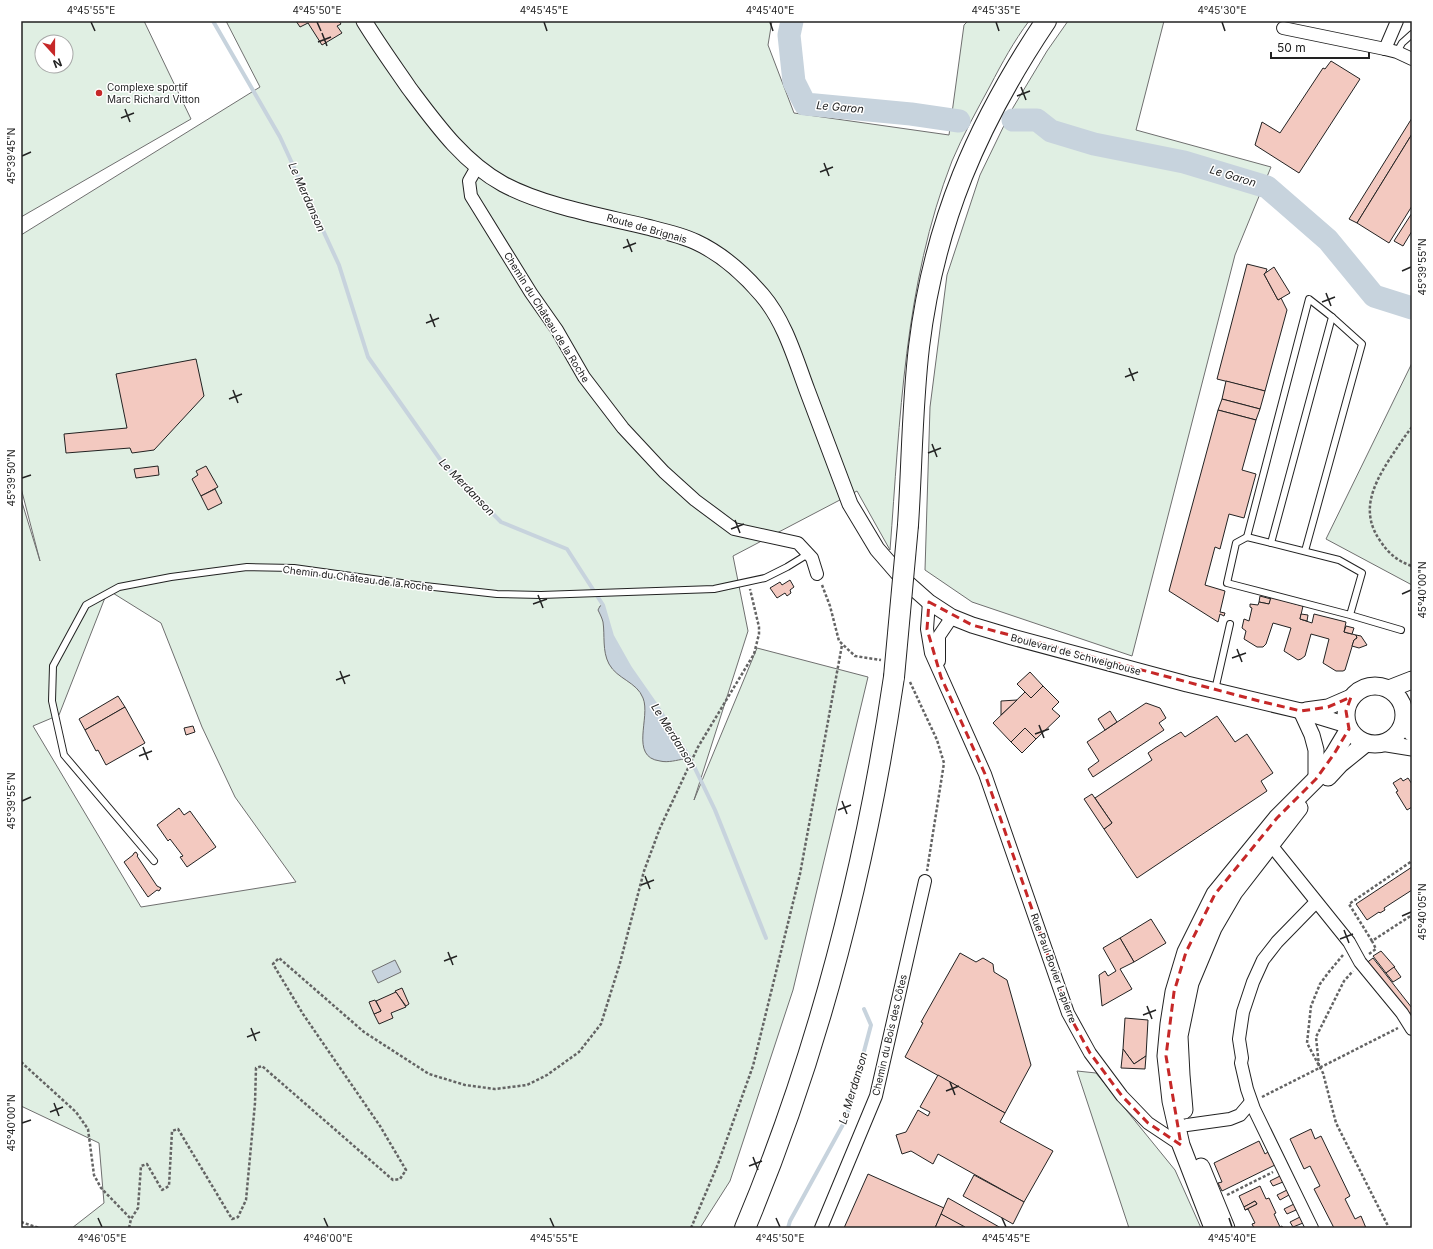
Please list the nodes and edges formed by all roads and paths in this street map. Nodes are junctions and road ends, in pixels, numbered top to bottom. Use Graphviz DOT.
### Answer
graph roads {
  1 [pos="364,21"];
  2 [pos="1046,21"];
  3 [pos="1397,21"];
  4 [pos="1283,28"];
  5 [pos="1412,34"];
  6 [pos="1412,43"];
  7 [pos="1395,48"];
  8 [pos="1412,59"];
  9 [pos="477,167"];
  10 [pos="1332,317"];
  11 [pos="1412,427"];
  12 [pos="1247,538"];
  13 [pos="1271,543"];
  14 [pos="877,549"];
  15 [pos="1304,551"];
  16 [pos="808,554"];
  17 [pos="1412,566"];
  18 [pos="817,574"];
  19 [pos="748,581"];
  20 [pos="929,602"];
  21 [pos="1350,615"];
  22 [pos="952,617"];
  23 [pos="1230,624"];
  24 [pos="1401,630"];
  25 [pos="842,645"];
  26 [pos="941,676"];
  27 [pos="1412,680"];
  28 [pos="1389,689"];
  29 [pos="1214,691"];
  30 [pos="1412,696"];
  31 [pos="1351,697"];
  32 [pos="1301,711"];
  33 [pos="1406,724"];
  34 [pos="1348,727"];
  35 [pos="1374,743"];
  36 [pos="1412,748"];
  37 [pos="1316,779"];
  38 [pos="1271,845"];
  39 [pos="154,861"];
  40 [pos="1412,861"];
  41 [pos="925,881"];
  42 [pos="1316,902"];
  43 [pos="1412,915"];
  44 [pos="1372,941"];
  45 [pos="1352,948"];
  46 [pos="1360,962"];
  47 [pos="1410,1026"];
  48 [pos="21,1062"];
  49 [pos="1320,1068"];
  50 [pos="1251,1102"];
  51 [pos="1187,1125"];
  52 [pos="1181,1145"];
  53 [pos="1282,1167"];
  54 [pos="1210,1205"];
  55 [pos="131,1219"];
  56 [pos="21,1222"];
  57 [pos="40,1228"];
  58 [pos="129,1228"];
  59 [pos="690,1228"];
  60 [pos="745,1228"];
  61 [pos="821,1228"];
  62 [pos="1213,1228"];
  63 [pos="1226,1228"];
  64 [pos="1312,1228"];
  65 [pos="1389,1228"];
  1 -- 9 [label="street, Route de Brignais"];
  2 -- 60 [label="highway, bridge"];
  3 -- 7 [label="street"];
  4 -- 7 [label="street"];
  5 -- 7 [label="lane"];
  6 -- 7 [label="lane"];
  7 -- 8 [label="street"];
  9 -- 14 [label="street, Route de Brignais"];
  9 -- 16 [label="street, Chemin du Château de la Roche"];
  10 -- 12 [label="lane"];
  10 -- 13 [label="lane"];
  10 -- 15 [label="lane"];
  11 -- 17 [label="path"];
  12 -- 13 [label="lane"];
  12 -- 21 [label="lane"];
  13 -- 15 [label="lane"];
  14 -- 20 [label="street, Boulevard de Schweighouse"];
  15 -- 21 [label="lane"];
  16 -- 18 [label="street, Chemin du Château de la Roche"];
  16 -- 19 [label="lane, Chemin du Château de la Roche"];
  19 -- 39 [label="lane, Chemin du Château de la Roche"];
  19 -- 55 [label="path"];
  20 -- 22 [label="street, Boulevard de Schweighouse"];
  20 -- 26 [label="street, Rue Paul Bovier Lapierre"];
  21 -- 24 [label="lane"];
  22 -- 26 [label="street, Rue Paul Bovier Lapierre"];
  22 -- 29 [label="street, Boulevard de Schweighouse"];
  23 -- 29 [label="lane"];
  25 -- 59 [label="path"];
  26 -- 52 [label="street, Rue Paul Bovier Lapierre"];
  27 -- 28 [label="main road"];
  28 -- 31 [label="main road"];
  28 -- 33 [label="main road"];
  29 -- 32 [label="street, Boulevard de Schweighouse"];
  30 -- 33 [label="main road"];
  31 -- 32 [label="street, Boulevard de Schweighouse"];
  31 -- 34 [label="main road"];
  32 -- 34 [label="street, Boulevard de Schweighouse"];
  32 -- 37 [label="street"];
  33 -- 35 [label="main road"];
  34 -- 35 [label="main road"];
  34 -- 37 [label="main road"];
  35 -- 36 [label="street"];
  35 -- 38 [label="main road"];
  37 -- 52 [label="main road"];
  38 -- 42 [label="street"];
  38 -- 51 [label="main road"];
  40 -- 44 [label="path"];
  41 -- 61 [label="street, Chemin du Bois des Côtes"];
  42 -- 45 [label="street"];
  42 -- 50 [label="street"];
  43 -- 44 [label="path"];
  44 -- 46 [label="path"];
  45 -- 46 [label="street"];
  45 -- 49 [label="path"];
  46 -- 47 [label="street"];
  46 -- 49 [label="path"];
  47 -- 49 [label="path"];
  48 -- 55 [label="path"];
  49 -- 50 [label="path"];
  49 -- 65 [label="path"];
  50 -- 51 [label="street"];
  50 -- 53 [label="street"];
  51 -- 54 [label="main road"];
  52 -- 54 [label="main road"];
  53 -- 54 [label="path"];
  53 -- 64 [label="street"];
  54 -- 62 [label="main road"];
  54 -- 63 [label="main road"];
  55 -- 58 [label="path"];
  56 -- 57 [label="path"];
}
